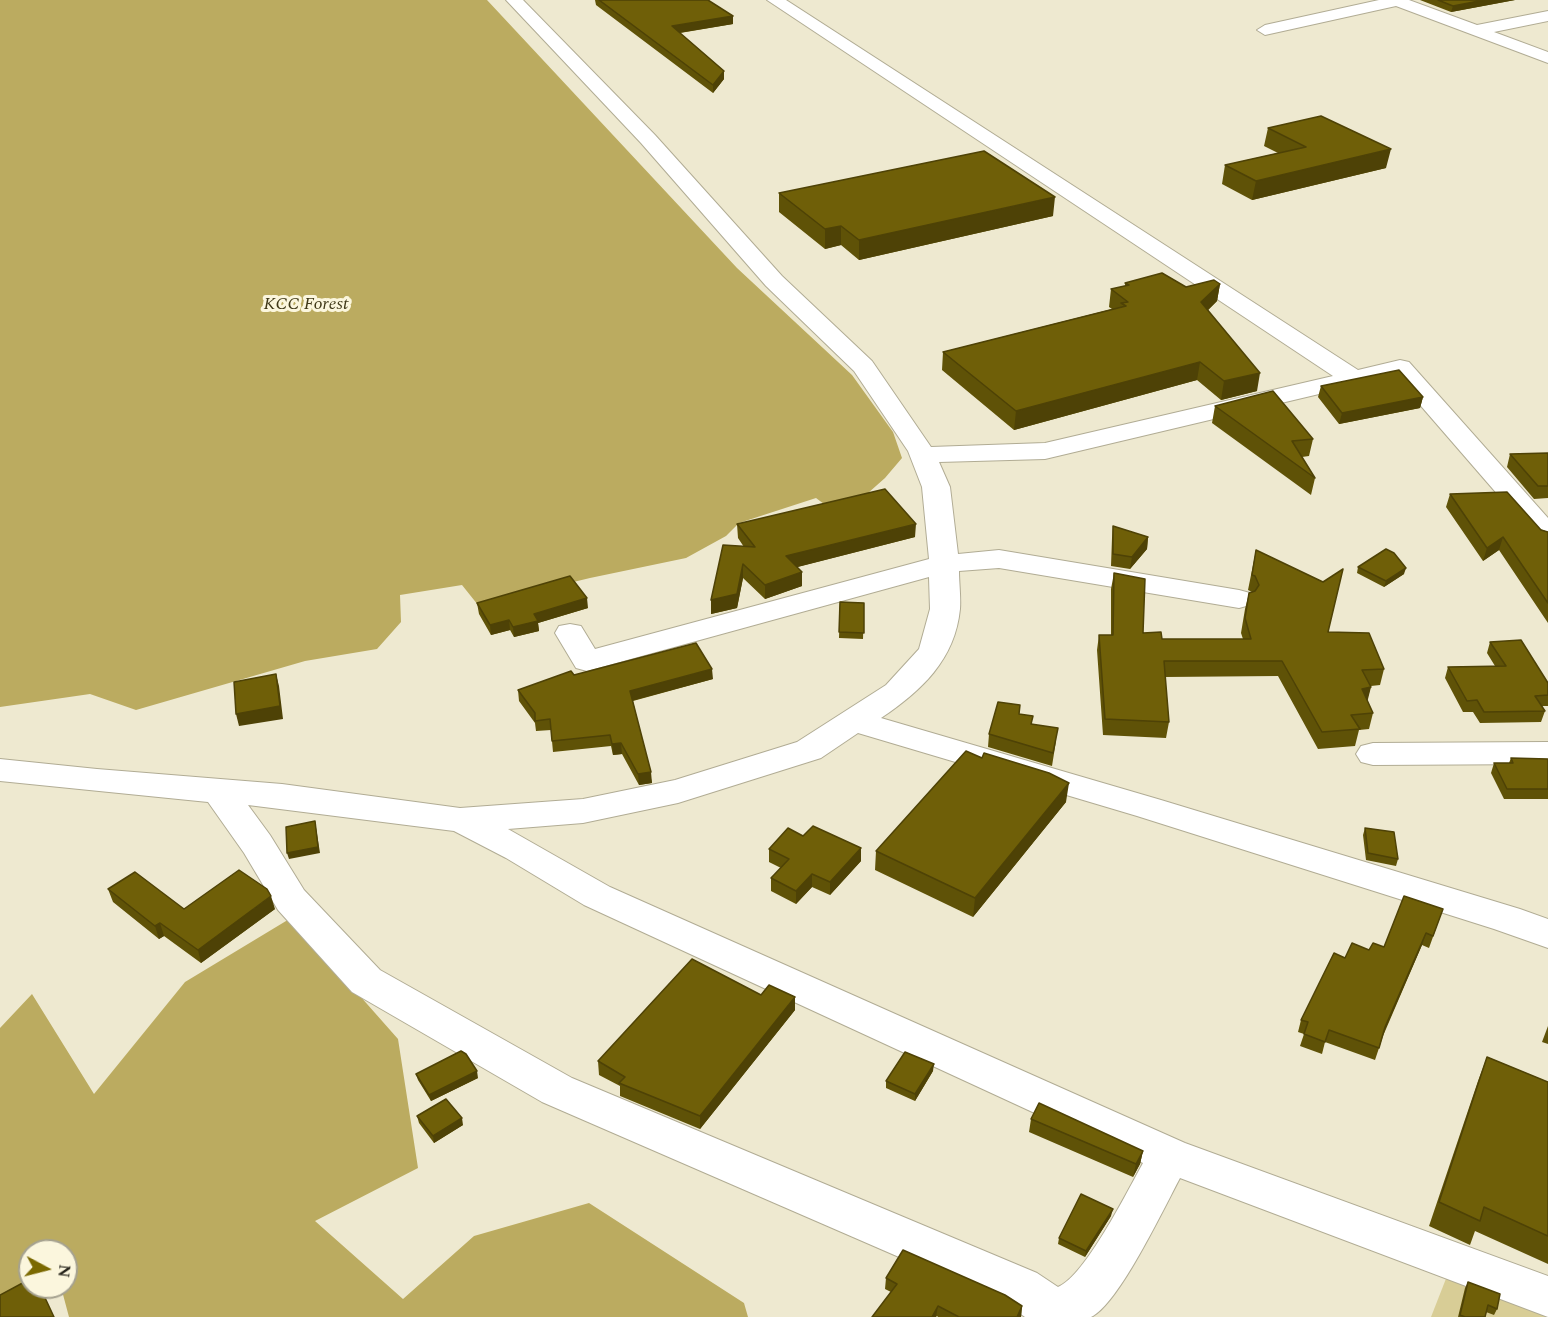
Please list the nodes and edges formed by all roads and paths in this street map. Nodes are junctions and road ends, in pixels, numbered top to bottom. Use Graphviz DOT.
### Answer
graph roads {
  1 [pos="514,0"];
  2 [pos="774,0"];
  3 [pos="1396,0"];
  4 [pos="1548,16"];
  5 [pos="1265,30"];
  6 [pos="1479,30"];
  7 [pos="1548,58"];
  8 [pos="1354,379"];
  9 [pos="923,455"];
  10 [pos="1548,535"];
  11 [pos="944,564"];
  12 [pos="1239,599"];
  13 [pos="570,633"];
  14 [pos="852,720"];
  15 [pos="1548,753"];
  16 [pos="1373,754"];
  17 [pos="0,770"];
  18 [pos="219,791"];
  19 [pos="460,820"];
  20 [pos="1548,934"];
  21 [pos="1170,1155"];
  22 [pos="1548,1297"];
  1 -- 9 [label="street"];
  2 -- 8 [label="street"];
  3 -- 5 [label="street"];
  3 -- 6 [label="street"];
  4 -- 6 [label="street"];
  6 -- 7 [label="street"];
  8 -- 9 [label="street"];
  8 -- 10 [label="street"];
  9 -- 11 [label="street"];
  11 -- 12 [label="street"];
  11 -- 13 [label="street"];
  11 -- 14 [label="street"];
  14 -- 19 [label="street"];
  14 -- 20 [label="street"];
  15 -- 16 [label="street"];
  17 -- 18 [label="street"];
  18 -- 19 [label="street"];
  18 -- 21 [label="street"];
  19 -- 21 [label="street"];
  21 -- 22 [label="street"];
}
